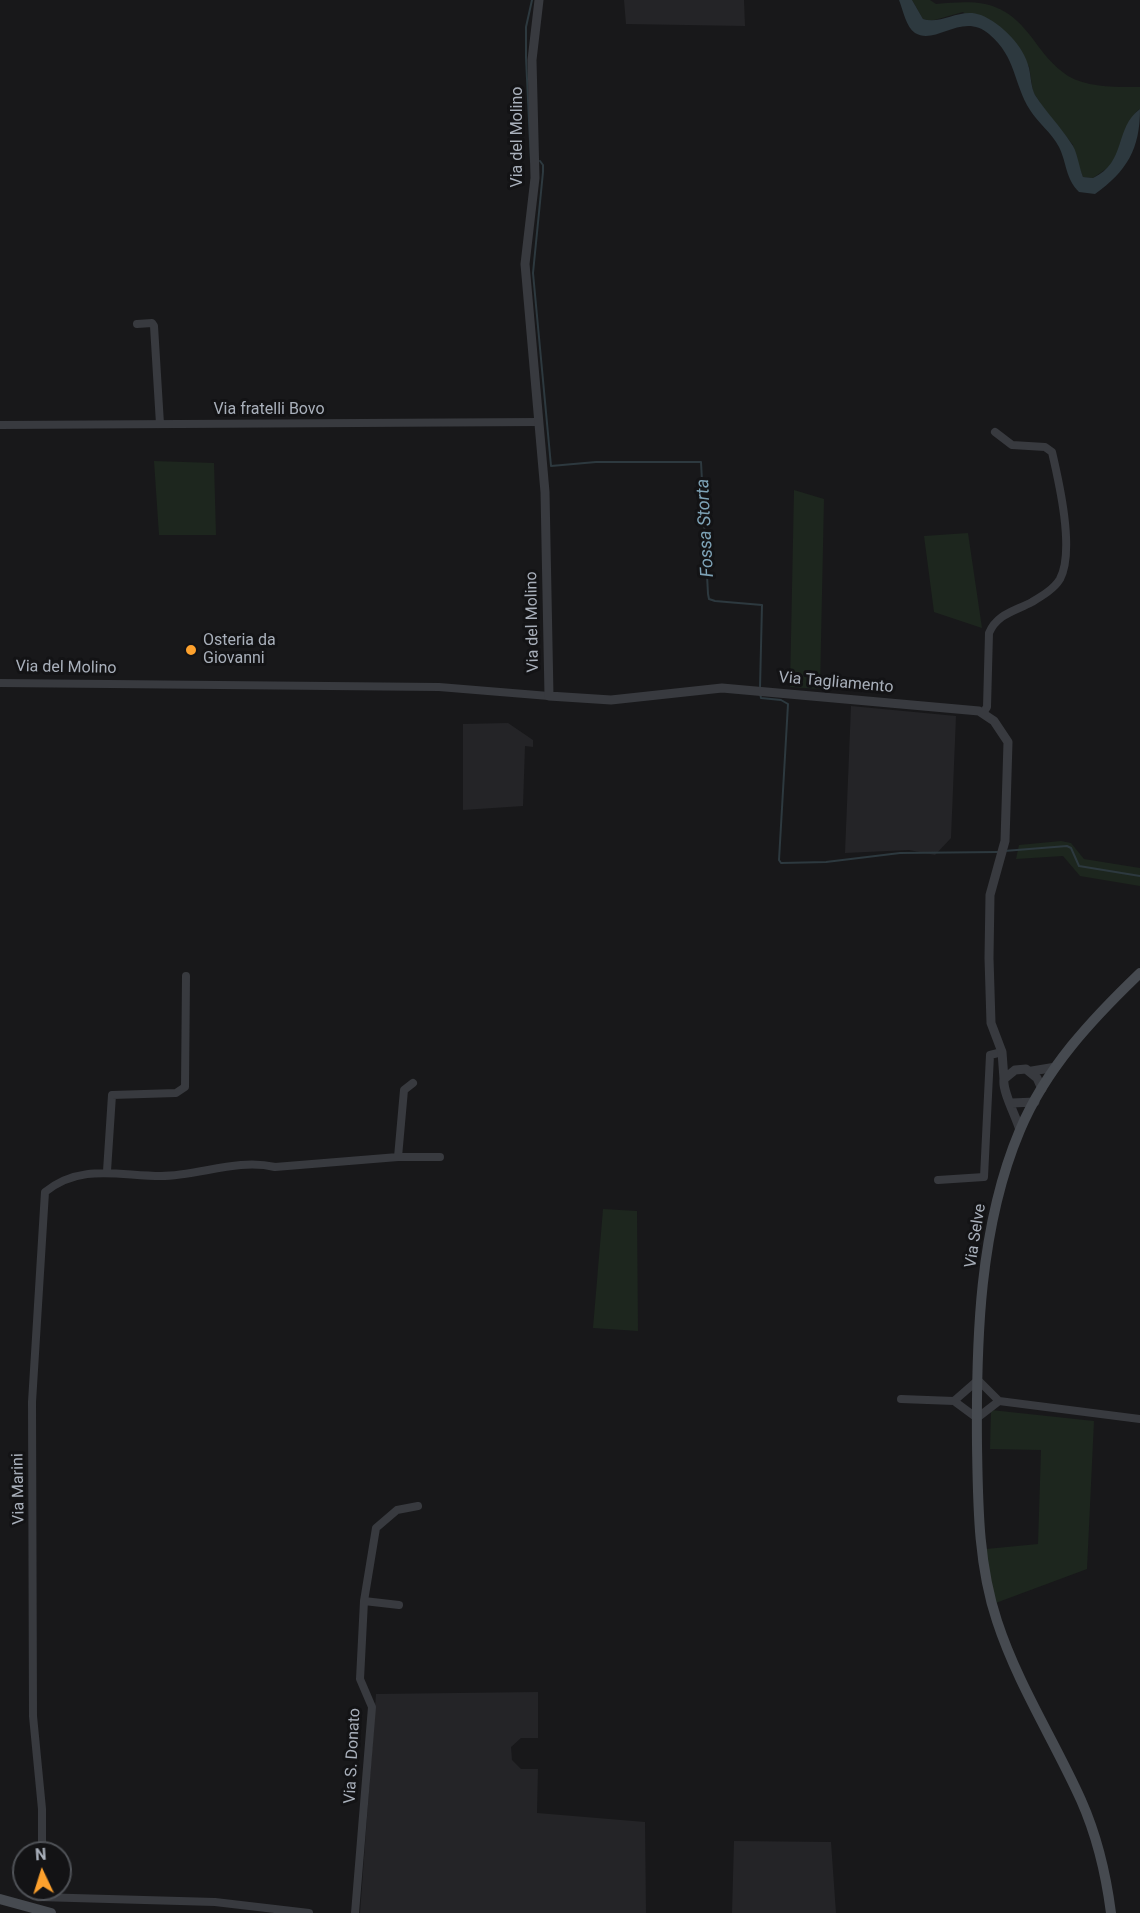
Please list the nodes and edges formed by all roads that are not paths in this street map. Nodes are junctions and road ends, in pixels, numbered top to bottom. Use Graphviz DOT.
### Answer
graph roads {
  1 [pos="539,0"];
  2 [pos="137,324"];
  3 [pos="539,422"];
  4 [pos="0,424"];
  5 [pos="160,424"];
  6 [pos="995,432"];
  7 [pos="0,683"];
  8 [pos="549,696"];
  9 [pos="983,713"];
  10 [pos="1140,974"];
  11 [pos="186,976"];
  12 [pos="1002,1052"];
  13 [pos="1056,1067"];
  14 [pos="1020,1068"];
  15 [pos="1032,1071"];
  16 [pos="1004,1079"];
  17 [pos="413,1083"];
  18 [pos="1042,1089"];
  19 [pos="1035,1102"];
  20 [pos="1012,1103"];
  21 [pos="1020,1130"];
  22 [pos="398,1157"];
  23 [pos="440,1157"];
  24 [pos="107,1171"];
  25 [pos="938,1180"];
  26 [pos="978,1380"];
  27 [pos="901,1399"];
  28 [pos="954,1401"];
  29 [pos="999,1401"];
  30 [pos="977,1418"];
  31 [pos="1140,1419"];
  32 [pos="418,1506"];
  33 [pos="364,1601"];
  34 [pos="399,1605"];
  35 [pos="42,1841"];
  36 [pos="72,1899"];
  37 [pos="41,1901"];
  38 [pos="51,1913"];
  39 [pos="309,1913"];
  40 [pos="355,1913"];
  41 [pos="1111,1913"];
  1 -- 3 [label="street, Via del Molino"];
  2 -- 5 [label="street"];
  3 -- 5 [label="street, Via fratelli Bovo"];
  3 -- 8 [label="street, Via del Molino"];
  4 -- 5 [label="street, Via fratelli Bovo"];
  6 -- 9 [label="street"];
  7 -- 8 [label="street, Via del Molino"];
  8 -- 9 [label="street, Via Tagliamento"];
  9 -- 12 [label="street"];
  10 -- 13 [label="main road"];
  11 -- 24 [label="street"];
  12 -- 14 [label="street"];
  12 -- 16 [label="street"];
  12 -- 25 [label="street"];
  13 -- 15 [label="street"];
  13 -- 18 [label="main road"];
  14 -- 15 [label="street"];
  14 -- 16 [label="street"];
  15 -- 18 [label="street"];
  16 -- 20 [label="street"];
  17 -- 22 [label="street"];
  18 -- 19 [label="main road"];
  19 -- 20 [label="street"];
  19 -- 21 [label="main road, Via Selve"];
  20 -- 21 [label="street"];
  21 -- 26 [label="main road, Via Selve"];
  22 -- 23 [label="street, Via Marini"];
  22 -- 24 [label="street, Via Marini"];
  24 -- 35 [label="street, Via Marini"];
  26 -- 28 [label="street"];
  26 -- 29 [label="street"];
  26 -- 30 [label="main road, Via Selve"];
  27 -- 28 [label="street"];
  28 -- 30 [label="street"];
  29 -- 30 [label="street"];
  29 -- 31 [label="street"];
  30 -- 41 [label="main road, Via Selve"];
  32 -- 33 [label="street, Via S. Donato"];
  33 -- 34 [label="street"];
  33 -- 40 [label="street, Via S. Donato"];
  36 -- 39 [label="street"];
  37 -- 38 [label="main road"];
}
